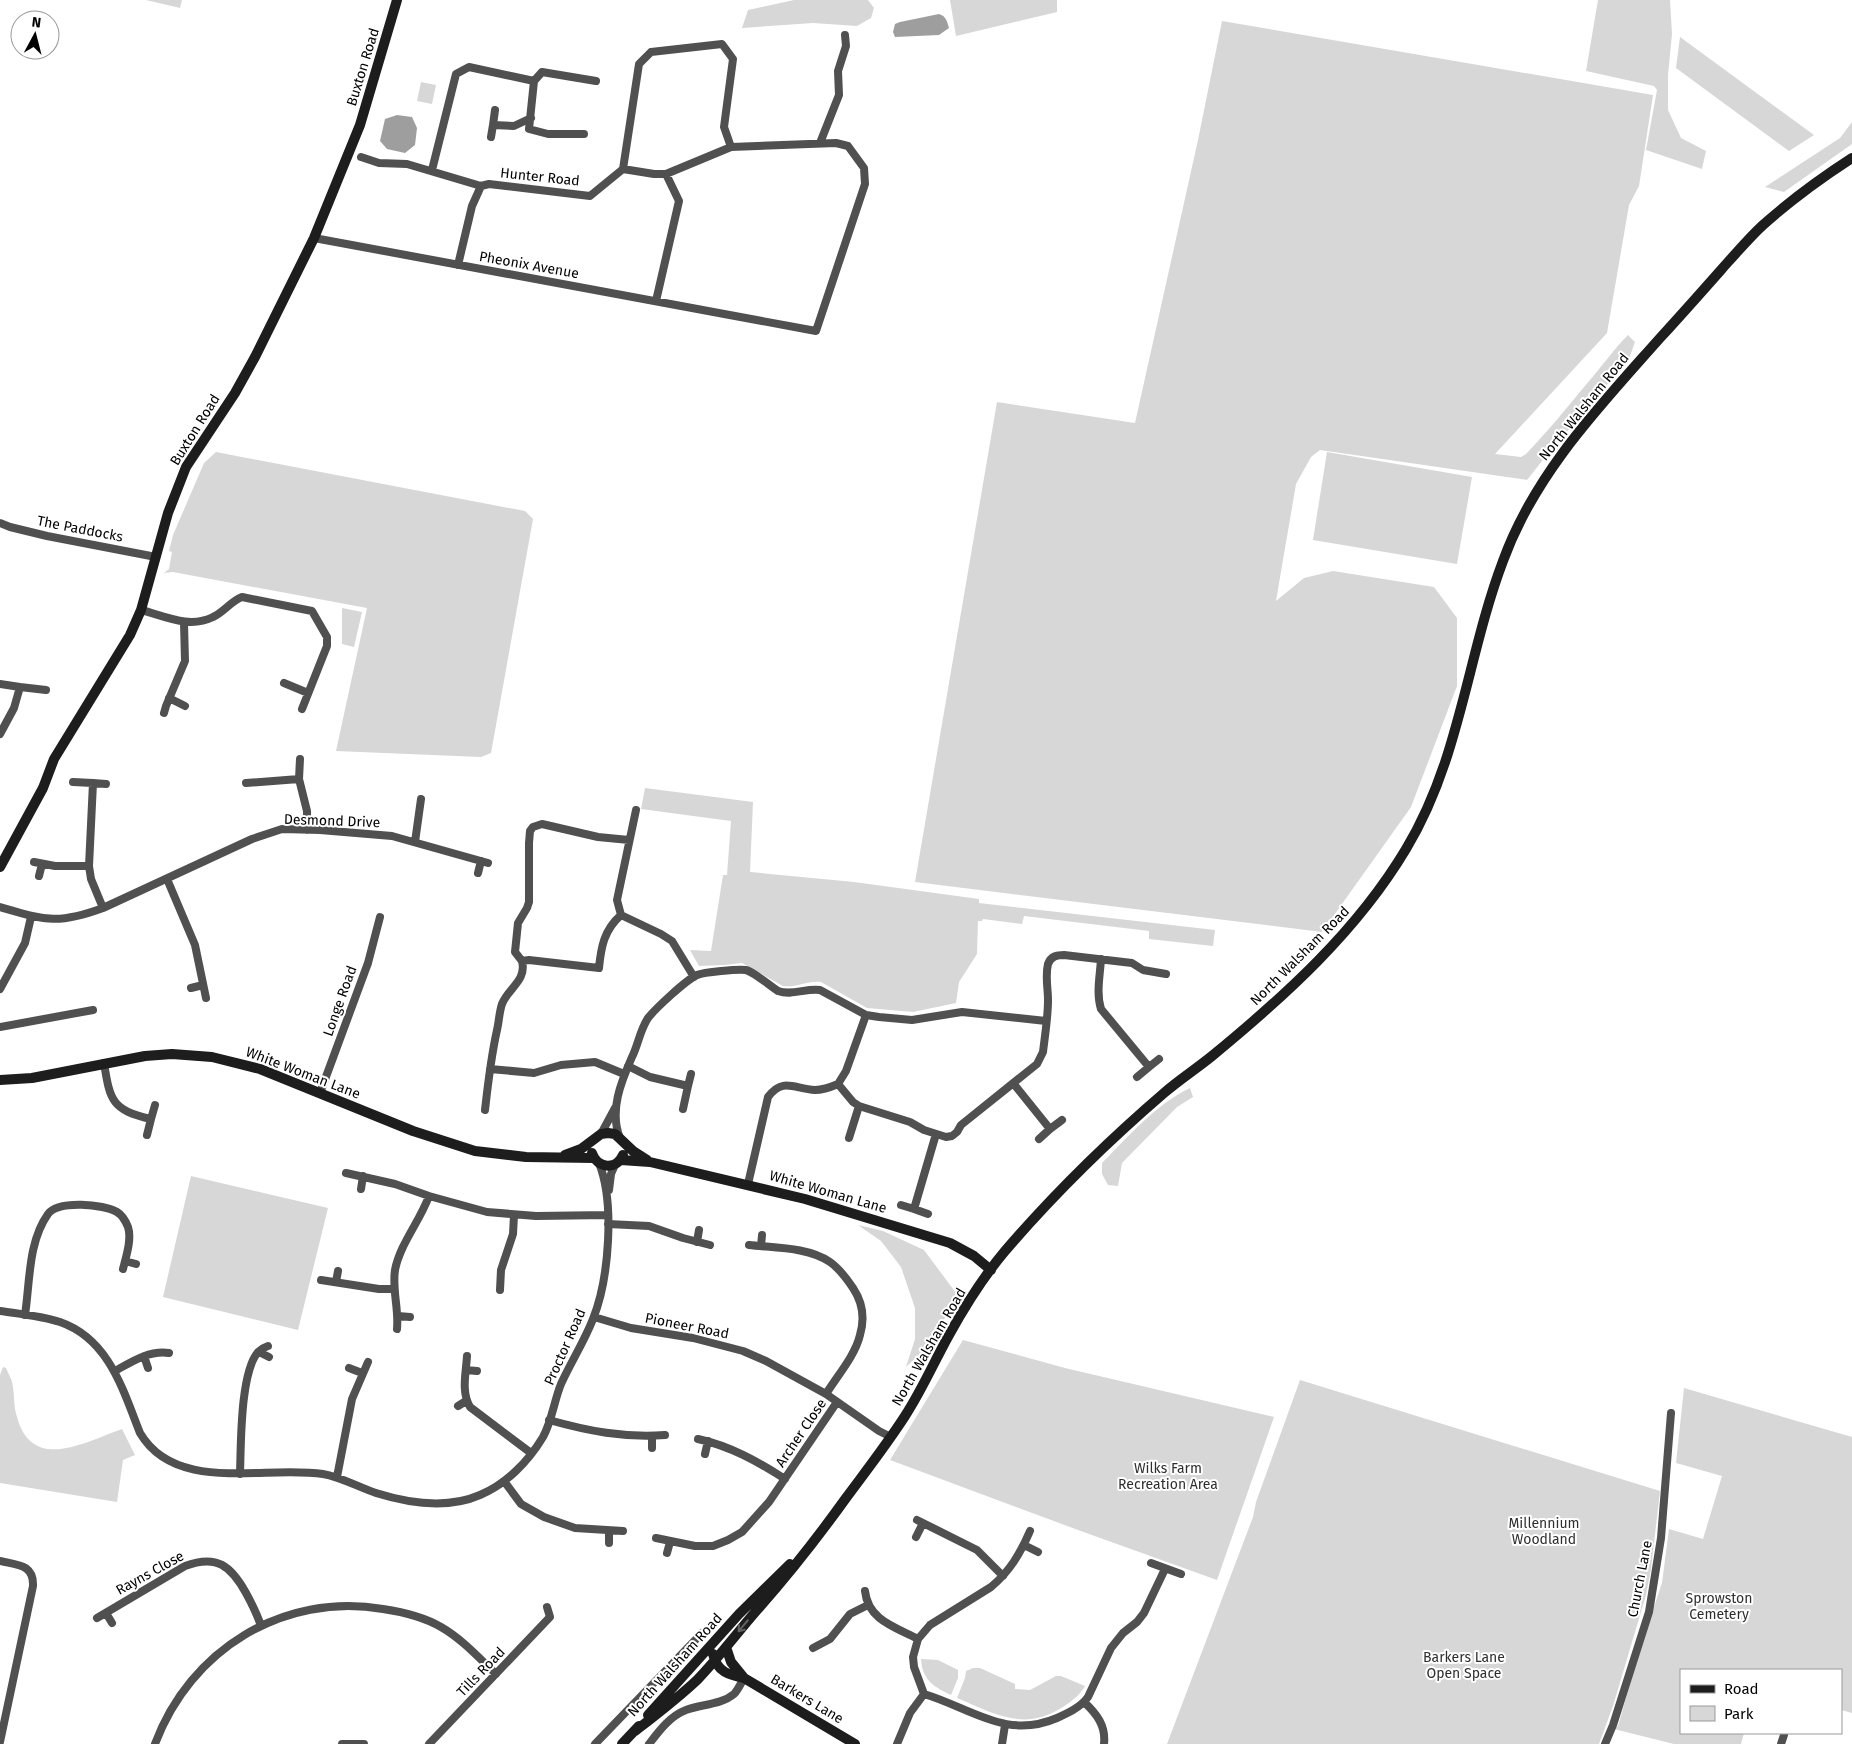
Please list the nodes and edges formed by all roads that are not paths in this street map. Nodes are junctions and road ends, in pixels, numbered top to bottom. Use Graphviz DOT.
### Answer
graph roads {
  1 [pos="397,0"];
  2 [pos="845,35"];
  3 [pos="846,46"];
  4 [pos="855,48"];
  5 [pos="596,81"];
  6 [pos="534,82"];
  7 [pos="495,110"];
  8 [pos="531,118"];
  9 [pos="493,125"];
  10 [pos="584,134"];
  11 [pos="490,137"];
  12 [pos="820,143"];
  13 [pos="731,147"];
  14 [pos="361,157"];
  15 [pos="1852,158"];
  16 [pos="623,169"];
  17 [pos="432,170"];
  18 [pos="666,174"];
  19 [pos="481,186"];
  20 [pos="314,238"];
  21 [pos="458,265"];
  22 [pos="656,301"];
  23 [pos="0,523"];
  24 [pos="156,557"];
  25 [pos="141,610"];
  26 [pos="184,622"];
  27 [pos="284,683"];
  28 [pos="0,684"];
  29 [pos="20,687"];
  30 [pos="46,690"];
  31 [pos="308,693"];
  32 [pos="169,698"];
  33 [pos="185,706"];
  34 [pos="302,709"];
  35 [pos="164,714"];
  36 [pos="0,734"];
  37 [pos="300,760"];
  38 [pos="300,779"];
  39 [pos="74,782"];
  40 [pos="93,783"];
  41 [pos="246,783"];
  42 [pos="106,784"];
  43 [pos="421,799"];
  44 [pos="636,810"];
  45 [pos="307,830"];
  46 [pos="629,840"];
  47 [pos="416,842"];
  48 [pos="0,866"];
  49 [pos="89,866"];
  50 [pos="478,873"];
  51 [pos="38,876"];
  52 [pos="167,879"];
  53 [pos="0,907"];
  54 [pos="103,908"];
  55 [pos="621,915"];
  56 [pos="31,917"];
  57 [pos="380,917"];
  58 [pos="1101,959"];
  59 [pos="522,961"];
  60 [pos="1152,972"];
  61 [pos="1166,974"];
  62 [pos="694,976"];
  63 [pos="1151,981"];
  64 [pos="203,985"];
  65 [pos="192,988"];
  66 [pos="0,989"];
  67 [pos="206,998"];
  68 [pos="93,1010"];
  69 [pos="866,1015"];
  70 [pos="1046,1021"];
  71 [pos="0,1027"];
  72 [pos="1159,1059"];
  73 [pos="104,1063"];
  74 [pos="1149,1068"];
  75 [pos="490,1069"];
  76 [pos="626,1070"];
  77 [pos="691,1074"];
  78 [pos="1137,1077"];
  79 [pos="0,1080"];
  80 [pos="1013,1083"];
  81 [pos="838,1084"];
  82 [pos="688,1086"];
  83 [pos="320,1093"];
  84 [pos="155,1105"];
  85 [pos="859,1106"];
  86 [pos="616,1107"];
  87 [pos="683,1109"];
  88 [pos="485,1110"];
  89 [pos="151,1119"];
  90 [pos="1062,1120"];
  91 [pos="1050,1129"];
  92 [pos="602,1134"];
  93 [pos="936,1134"];
  94 [pos="147,1135"];
  95 [pos="849,1138"];
  96 [pos="1040,1138"];
  97 [pos="621,1140"];
  98 [pos="593,1142"];
  99 [pos="561,1157"];
  100 [pos="596,1161"];
  101 [pos="618,1162"];
  102 [pos="650,1162"];
  103 [pos="346,1173"];
  104 [pos="363,1176"];
  105 [pos="748,1184"];
  106 [pos="361,1189"];
  107 [pos="429,1196"];
  108 [pos="608,1202"];
  109 [pos="901,1205"];
  110 [pos="914,1209"];
  111 [pos="928,1214"];
  112 [pos="514,1215"];
  113 [pos="608,1215"];
  114 [pos="608,1224"];
  115 [pos="699,1230"];
  116 [pos="762,1234"];
  117 [pos="697,1242"];
  118 [pos="710,1245"];
  119 [pos="749,1245"];
  120 [pos="761,1246"];
  121 [pos="136,1264"];
  122 [pos="338,1270"];
  123 [pos="991,1270"];
  124 [pos="321,1280"];
  125 [pos="336,1282"];
  126 [pos="394,1289"];
  127 [pos="500,1290"];
  128 [pos="0,1310"];
  129 [pos="25,1315"];
  130 [pos="398,1316"];
  131 [pos="410,1317"];
  132 [pos="594,1317"];
  133 [pos="397,1329"];
  134 [pos="268,1346"];
  135 [pos="258,1352"];
  136 [pos="169,1353"];
  137 [pos="144,1356"];
  138 [pos="467,1356"];
  139 [pos="270,1357"];
  140 [pos="368,1362"];
  141 [pos="148,1368"];
  142 [pos="349,1368"];
  143 [pos="466,1370"];
  144 [pos="115,1371"];
  145 [pos="477,1371"];
  146 [pos="362,1373"];
  147 [pos="826,1394"];
  148 [pos="466,1401"];
  149 [pos="837,1402"];
  150 [pos="458,1406"];
  151 [pos="1671,1413"];
  152 [pos="549,1420"];
  153 [pos="665,1435"];
  154 [pos="652,1436"];
  155 [pos="891,1437"];
  156 [pos="698,1439"];
  157 [pos="708,1441"];
  158 [pos="652,1448"];
  159 [pos="531,1453"];
  160 [pos="705,1454"];
  161 [pos="240,1474"];
  162 [pos="338,1477"];
  163 [pos="785,1479"];
  164 [pos="504,1481"];
  165 [pos="609,1531"];
  166 [pos="1030,1531"];
  167 [pos="623,1532"];
  168 [pos="821,1534"];
  169 [pos="916,1537"];
  170 [pos="656,1538"];
  171 [pos="670,1542"];
  172 [pos="609,1543"];
  173 [pos="1024,1545"];
  174 [pos="1038,1552"];
  175 [pos="667,1553"];
  176 [pos="0,1562"];
  177 [pos="1151,1563"];
  178 [pos="1165,1569"];
  179 [pos="1181,1574"];
  180 [pos="1003,1576"];
  181 [pos="865,1591"];
  182 [pos="868,1605"];
  183 [pos="547,1607"];
  184 [pos="106,1612"];
  185 [pos="96,1618"];
  186 [pos="112,1623"];
  187 [pos="261,1626"];
  188 [pos="702,1633"];
  189 [pos="918,1639"];
  190 [pos="711,1646"];
  191 [pos="726,1647"];
  192 [pos="813,1648"];
  193 [pos="714,1661"];
  194 [pos="496,1674"];
  195 [pos="744,1678"];
  196 [pos="924,1694"];
  197 [pos="1084,1702"];
  198 [pos="1005,1725"];
  199 [pos="635,1731"];
  200 [pos="1784,1735"];
  201 [pos="0,1742"];
  202 [pos="155,1744"];
  203 [pos="342,1744"];
  204 [pos="364,1744"];
  205 [pos="429,1744"];
  206 [pos="595,1744"];
  207 [pos="622,1744"];
  208 [pos="649,1744"];
  209 [pos="855,1744"];
  210 [pos="896,1744"];
  211 [pos="1002,1744"];
  212 [pos="1104,1744"];
  213 [pos="1605,1744"];
  214 [pos="1781,1744"];
  1 -- 20 [label="street, Buxton Road"];
  2 -- 3 [label="street"];
  3 -- 4 [label="street"];
  3 -- 12 [label="street"];
  5 -- 6 [label="street"];
  6 -- 8 [label="street"];
  6 -- 17 [label="street"];
  7 -- 9 [label="street"];
  8 -- 9 [label="street"];
  8 -- 10 [label="street"];
  9 -- 11 [label="street"];
  12 -- 13 [label="street"];
  12 -- 22 [label="street, Pheonix Avenue"];
  13 -- 16 [label="street"];
  13 -- 18 [label="street"];
  14 -- 17 [label="street, Hunter Road"];
  15 -- 123 [label="street, North Walsham Road"];
  16 -- 18 [label="street"];
  16 -- 19 [label="street, Hunter Road"];
  17 -- 19 [label="street, Hunter Road"];
  18 -- 22 [label="street"];
  19 -- 21 [label="street"];
  20 -- 21 [label="street, Pheonix Avenue"];
  20 -- 24 [label="street, Buxton Road"];
  21 -- 22 [label="street, Pheonix Avenue"];
  23 -- 24 [label="street, The Paddocks"];
  24 -- 25 [label="street, Buxton Road"];
  25 -- 26 [label="street"];
  25 -- 48 [label="street, Buxton Road"];
  26 -- 31 [label="street"];
  26 -- 32 [label="street"];
  27 -- 31 [label="street"];
  28 -- 29 [label="street"];
  29 -- 30 [label="street"];
  29 -- 36 [label="street"];
  31 -- 34 [label="street"];
  32 -- 33 [label="street"];
  32 -- 35 [label="street"];
  37 -- 38 [label="street"];
  38 -- 41 [label="street"];
  38 -- 45 [label="street"];
  39 -- 40 [label="street"];
  40 -- 42 [label="street"];
  40 -- 49 [label="street"];
  43 -- 47 [label="street"];
  44 -- 46 [label="street"];
  45 -- 47 [label="street, Desmond Drive"];
  45 -- 52 [label="street, Desmond Drive"];
  46 -- 55 [label="street"];
  46 -- 59 [label="street"];
  47 -- 50 [label="street, Desmond Drive"];
  49 -- 51 [label="street"];
  49 -- 54 [label="street"];
  52 -- 54 [label="street, Desmond Drive"];
  52 -- 64 [label="street"];
  53 -- 56 [label="street, Desmond Drive"];
  54 -- 56 [label="street, Desmond Drive"];
  55 -- 59 [label="street"];
  55 -- 62 [label="street"];
  56 -- 66 [label="street"];
  57 -- 83 [label="street, Longe Road"];
  58 -- 60 [label="street"];
  58 -- 70 [label="street"];
  58 -- 74 [label="street"];
  59 -- 75 [label="street"];
  60 -- 61 [label="street"];
  60 -- 63 [label="street"];
  62 -- 69 [label="street"];
  62 -- 76 [label="street"];
  64 -- 65 [label="street"];
  64 -- 67 [label="street"];
  68 -- 71 [label="street"];
  69 -- 70 [label="street"];
  69 -- 81 [label="street"];
  70 -- 80 [label="street"];
  72 -- 74 [label="street"];
  73 -- 79 [label="street, White Woman Lane"];
  73 -- 83 [label="street, White Woman Lane"];
  73 -- 89 [label="street"];
  74 -- 78 [label="street"];
  75 -- 76 [label="street"];
  75 -- 88 [label="street"];
  76 -- 82 [label="street"];
  76 -- 86 [label="street"];
  77 -- 82 [label="street"];
  80 -- 91 [label="street"];
  80 -- 93 [label="street"];
  81 -- 85 [label="street"];
  81 -- 105 [label="street"];
  82 -- 87 [label="street"];
  83 -- 99 [label="street, White Woman Lane"];
  84 -- 89 [label="street"];
  85 -- 93 [label="street"];
  85 -- 95 [label="street"];
  86 -- 92 [label="street"];
  86 -- 97 [label="street"];
  89 -- 94 [label="street"];
  90 -- 91 [label="street"];
  91 -- 96 [label="street"];
  92 -- 97 [label="street, White Woman Lane"];
  92 -- 98 [label="street, White Woman Lane"];
  93 -- 110 [label="street"];
  97 -- 101 [label="street"];
  97 -- 102 [label="street, White Woman Lane"];
  98 -- 99 [label="street, White Woman Lane"];
  98 -- 100 [label="street"];
  99 -- 100 [label="street, White Woman Lane"];
  100 -- 101 [label="street, White Woman Lane"];
  100 -- 108 [label="street, Proctor Road"];
  101 -- 102 [label="street, White Woman Lane"];
  101 -- 108 [label="street, Proctor Road"];
  102 -- 105 [label="street, White Woman Lane"];
  103 -- 104 [label="street"];
  104 -- 106 [label="street"];
  104 -- 107 [label="street"];
  105 -- 123 [label="street, White Woman Lane"];
  107 -- 112 [label="street"];
  107 -- 126 [label="street"];
  108 -- 113 [label="street, Proctor Road"];
  109 -- 110 [label="street"];
  110 -- 111 [label="street"];
  112 -- 113 [label="street"];
  112 -- 127 [label="street"];
  113 -- 114 [label="street, Proctor Road"];
  114 -- 117 [label="street"];
  114 -- 132 [label="street, Proctor Road"];
  115 -- 117 [label="street"];
  116 -- 120 [label="street"];
  117 -- 118 [label="street"];
  119 -- 120 [label="street"];
  120 -- 147 [label="street"];
  121 -- 129 [label="street"];
  122 -- 125 [label="street"];
  123 -- 155 [label="street, North Walsham Road"];
  124 -- 125 [label="street"];
  125 -- 126 [label="street"];
  126 -- 130 [label="street"];
  128 -- 129 [label="street, Proctor Road"];
  129 -- 144 [label="street, Proctor Road"];
  130 -- 131 [label="street"];
  130 -- 133 [label="street"];
  132 -- 147 [label="street, Pioneer Road"];
  132 -- 152 [label="street, Proctor Road"];
  134 -- 135 [label="street"];
  135 -- 139 [label="street"];
  135 -- 161 [label="street"];
  136 -- 137 [label="street"];
  137 -- 141 [label="street"];
  137 -- 144 [label="street"];
  138 -- 143 [label="street"];
  140 -- 146 [label="street"];
  142 -- 146 [label="street"];
  143 -- 145 [label="street"];
  143 -- 148 [label="street"];
  144 -- 161 [label="street, Proctor Road"];
  146 -- 162 [label="street"];
  147 -- 149 [label="street, Pioneer Road"];
  148 -- 150 [label="street"];
  148 -- 159 [label="street"];
  149 -- 155 [label="street, Pioneer Road"];
  149 -- 163 [label="street, Archer Close"];
  151 -- 213 [label="street, Church Lane"];
  152 -- 154 [label="street"];
  152 -- 159 [label="street, Proctor Road"];
  153 -- 154 [label="street"];
  154 -- 158 [label="street"];
  155 -- 168 [label="street, North Walsham Road"];
  156 -- 157 [label="street, Archer Close"];
  157 -- 160 [label="street"];
  157 -- 163 [label="street, Archer Close"];
  159 -- 164 [label="street, Proctor Road"];
  161 -- 162 [label="street, Proctor Road"];
  162 -- 164 [label="street, Proctor Road"];
  163 -- 171 [label="street, Archer Close"];
  164 -- 165 [label="street"];
  165 -- 167 [label="street"];
  165 -- 172 [label="street"];
  166 -- 173 [label="street"];
  168 -- 190 [label="street, North Walsham Road"];
  168 -- 191 [label="street, North Walsham Road, one-way"];
  169 -- 180 [label="street"];
  170 -- 171 [label="street, Archer Close"];
  171 -- 175 [label="street"];
  173 -- 174 [label="street"];
  173 -- 180 [label="street"];
  176 -- 201 [label="street"];
  177 -- 178 [label="street"];
  178 -- 179 [label="street"];
  178 -- 197 [label="street"];
  180 -- 189 [label="street"];
  181 -- 182 [label="street"];
  182 -- 189 [label="street"];
  182 -- 192 [label="street"];
  183 -- 194 [label="street, Tills Road"];
  184 -- 185 [label="street, Rayns Close"];
  184 -- 186 [label="street, Rayns Close"];
  184 -- 187 [label="street, Rayns Close"];
  187 -- 194 [label="street"];
  187 -- 202 [label="street"];
  188 -- 206 [label="street, North Walsham Road"];
  189 -- 196 [label="street"];
  190 -- 191 [label="street"];
  190 -- 193 [label="street"];
  190 -- 199 [label="street, North Walsham Road"];
  191 -- 193 [label="street, North Walsham Road"];
  191 -- 195 [label="street, Barkers Lane"];
  193 -- 195 [label="street, Barkers Lane"];
  193 -- 199 [label="street, North Walsham Road"];
  194 -- 205 [label="street, Tills Road"];
  195 -- 208 [label="street"];
  195 -- 209 [label="street, Barkers Lane"];
  196 -- 198 [label="street"];
  196 -- 210 [label="street"];
  197 -- 198 [label="street"];
  197 -- 212 [label="street"];
  198 -- 211 [label="street"];
  199 -- 207 [label="street, North Walsham Road"];
  200 -- 214 [label="street"];
  203 -- 204 [label="street"];
}
